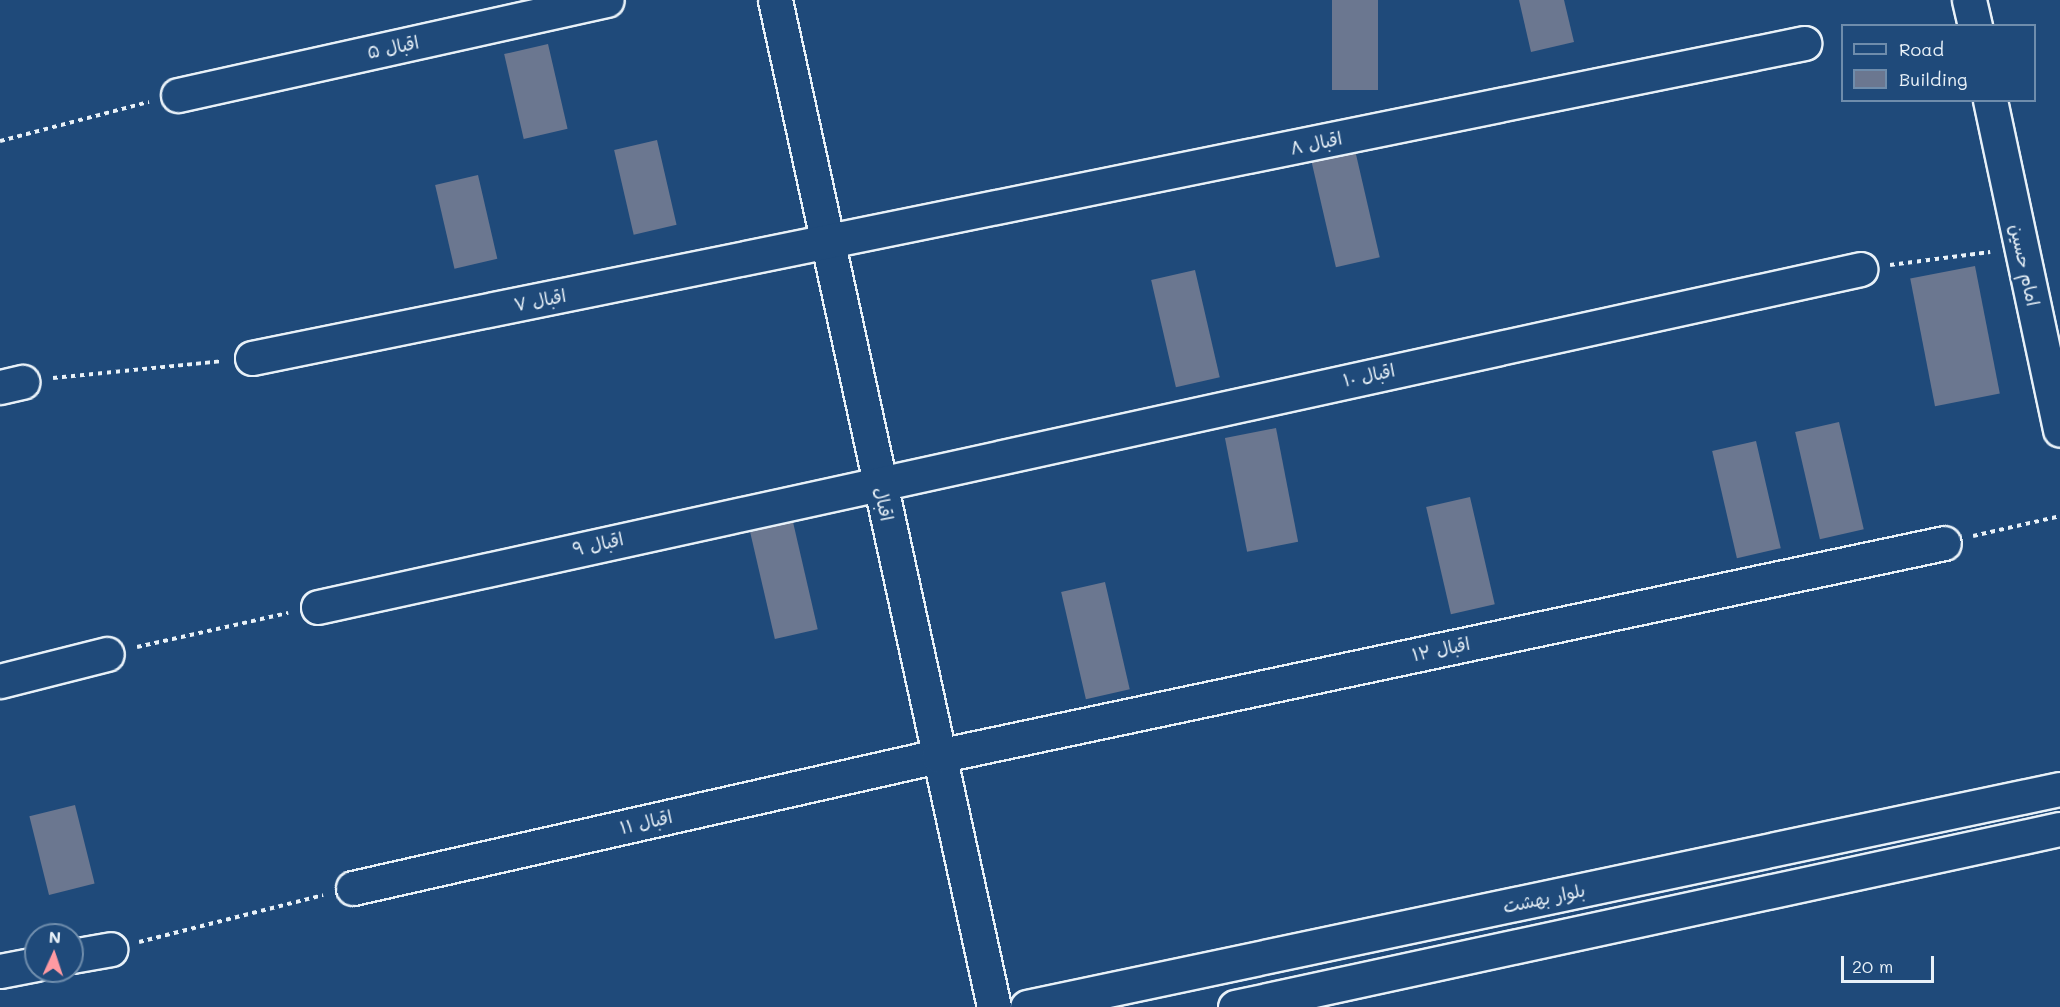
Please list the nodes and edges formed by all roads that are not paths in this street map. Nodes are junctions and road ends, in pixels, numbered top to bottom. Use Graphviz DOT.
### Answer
graph roads {
  1 [pos="607,0"];
  2 [pos="775,0"];
  3 [pos="1969,0"];
  4 [pos="1975,24"];
  5 [pos="1804,43"];
  6 [pos="178,94"];
  7 [pos="1990,102"];
  8 [pos="827,242"];
  9 [pos="1860,269"];
  10 [pos="252,358"];
  11 [pos="2060,430"];
  12 [pos="879,481"];
  13 [pos="1944,543"];
  14 [pos="318,607"];
  15 [pos="107,654"];
  16 [pos="0,681"];
  17 [pos="938,756"];
  18 [pos="2060,789"];
  19 [pos="2060,828"];
  20 [pos="353,888"];
  21 [pos="111,949"];
  22 [pos="84,954"];
  23 [pos="24,966"];
  24 [pos="0,971"];
  25 [pos="1276,1003"];
  26 [pos="994,1007"];
  27 [pos="1027,1007"];
  28 [pos="1235,1007"];
  1 -- 6 [label="street, اقبال ۵"];
  2 -- 8 [label="street, اقبال"];
  3 -- 4 [label="street"];
  5 -- 8 [label="street, اقبال ۸"];
  7 -- 11 [label="street, امام حسین"];
  8 -- 10 [label="street, اقبال ۷"];
  8 -- 12 [label="street, اقبال"];
  9 -- 12 [label="street, اقبال ۱۰"];
  12 -- 14 [label="street, اقبال ۹"];
  12 -- 17 [label="street, اقبال"];
  13 -- 17 [label="street, اقبال ۱۲"];
  15 -- 16 [label="street"];
  17 -- 20 [label="street, اقبال ۱۱"];
  17 -- 26 [label="street, اقبال"];
  18 -- 27 [label="street, بلوار بهشت"];
  19 -- 25 [label="street"];
  21 -- 22 [label="street"];
  23 -- 24 [label="street"];
  25 -- 28 [label="street"];
}
